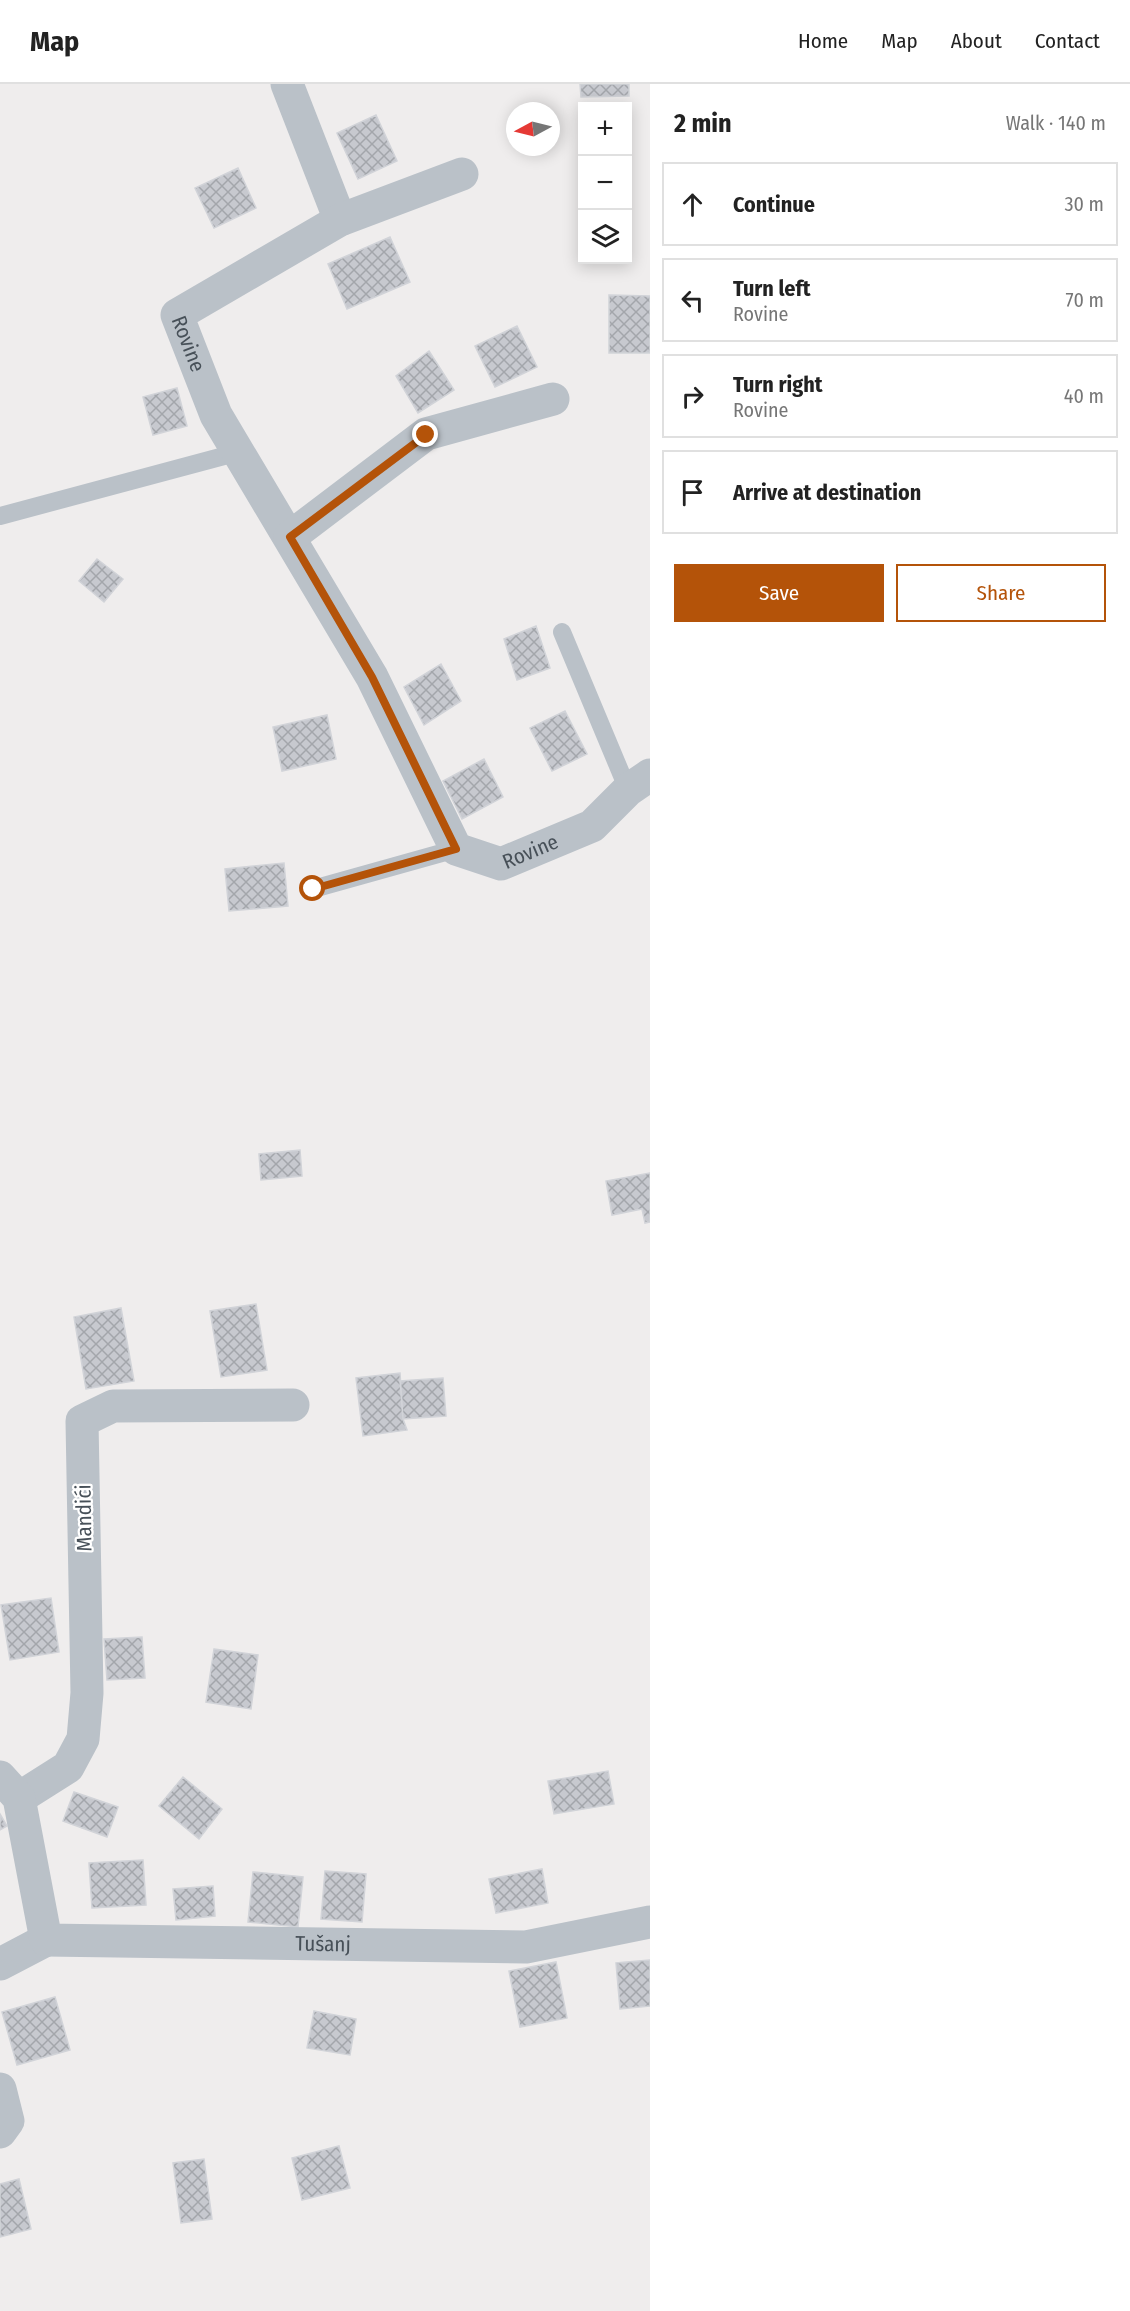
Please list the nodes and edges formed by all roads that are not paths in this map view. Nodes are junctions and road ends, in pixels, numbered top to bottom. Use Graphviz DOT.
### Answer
graph roads {
  1 [pos="287,84"];
  2 [pos="462,174"];
  3 [pos="340,220"];
  4 [pos="553,399"];
  5 [pos="239,452"];
  6 [pos="0,516"];
  7 [pos="290,537"];
  8 [pos="562,632"];
  9 [pos="639,782"];
  10 [pos="456,849"];
  11 [pos="313,889"];
  12 [pos="293,1405"];
  13 [pos="10,1787"];
  14 [pos="650,1922"];
  15 [pos="46,1940"];
  16 [pos="0,1964"];
  17 [pos="0,2090"];
  18 [pos="0,2132"];
  1 -- 3 [label="street"];
  2 -- 3 [label="street, Rovine"];
  3 -- 5 [label="street, Rovine"];
  4 -- 7 [label="street"];
  5 -- 6 [label="lane"];
  5 -- 7 [label="street, Rovine"];
  7 -- 10 [label="street, Rovine"];
  8 -- 9 [label="lane"];
  9 -- 10 [label="street, Rovine"];
  10 -- 11 [label="lane"];
  12 -- 13 [label="street, Mandići"];
  13 -- 15 [label="street, Mandići"];
  14 -- 15 [label="street, Tušanj"];
  15 -- 16 [label="street, Tušanj"];
  17 -- 18 [label="street"];
}
